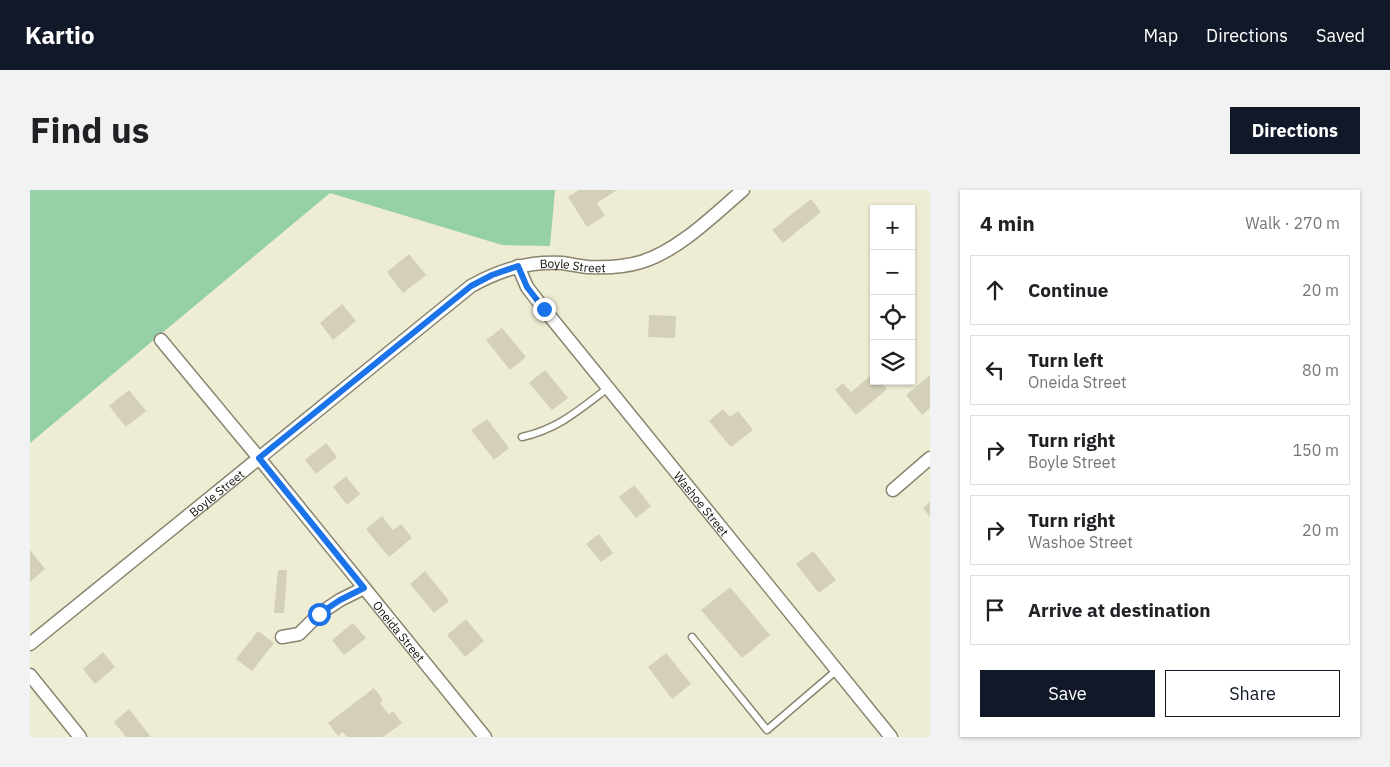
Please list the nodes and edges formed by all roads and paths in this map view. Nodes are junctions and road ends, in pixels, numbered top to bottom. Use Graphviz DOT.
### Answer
graph roads {
  1 [pos="743,190"];
  2 [pos="518,266"];
  3 [pos="162,340"];
  4 [pos="608,388"];
  5 [pos="522,437"];
  6 [pos="259,458"];
  7 [pos="930,458"];
  8 [pos="893,490"];
  9 [pos="364,588"];
  10 [pos="282,636"];
  11 [pos="692,637"];
  12 [pos="30,644"];
  13 [pos="837,670"];
  14 [pos="30,675"];
  15 [pos="80,737"];
  16 [pos="485,737"];
  17 [pos="891,737"];
  1 -- 2 [label="street, Boyle Street"];
  2 -- 4 [label="street, Washoe Street"];
  2 -- 6 [label="street, Boyle Street"];
  3 -- 6 [label="street, Oneida Street"];
  4 -- 5 [label="lane"];
  4 -- 13 [label="street, Washoe Street"];
  6 -- 9 [label="street, Oneida Street"];
  6 -- 12 [label="street, Boyle Street"];
  7 -- 8 [label="street"];
  9 -- 10 [label="street"];
  9 -- 16 [label="street, Oneida Street"];
  11 -- 13 [label="lane"];
  13 -- 17 [label="street, Washoe Street"];
  14 -- 15 [label="street"];
}
